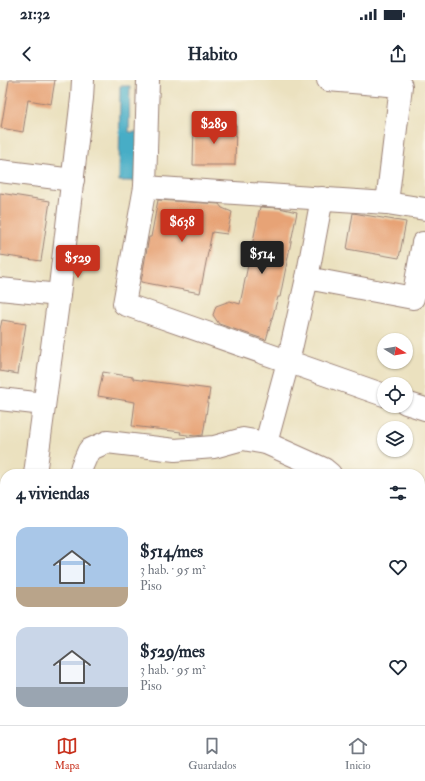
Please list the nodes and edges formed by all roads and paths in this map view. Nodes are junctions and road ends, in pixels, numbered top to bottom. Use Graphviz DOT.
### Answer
graph roads {
  1 [pos="83,80"];
  2 [pos="148,80"];
  3 [pos="328,80"];
  4 [pos="0,171"];
  5 [pos="73,180"];
  6 [pos="145,187"];
  7 [pos="322,198"];
  8 [pos="387,203"];
  9 [pos="425,209"];
  10 [pos="425,216"];
  11 [pos="424,244"];
  12 [pos="307,278"];
  13 [pos="0,289"];
  14 [pos="58,296"];
  15 [pos="288,362"];
  16 [pos="377,393"];
  17 [pos="0,399"];
  18 [pos="44,404"];
  19 [pos="413,405"];
  20 [pos="425,409"];
  21 [pos="266,443"];
  22 [pos="36,469"];
  23 [pos="81,469"];
  24 [pos="324,469"];
  1 -- 5 [label="street"];
  2 -- 6 [label="street"];
  3 -- 8 [label="street"];
  4 -- 5 [label="street"];
  5 -- 14 [label="street"];
  6 -- 7 [label="street"];
  6 -- 15 [label="street"];
  7 -- 8 [label="street"];
  7 -- 12 [label="street"];
  8 -- 9 [label="street"];
  10 -- 11 [label="street"];
  11 -- 12 [label="street"];
  12 -- 15 [label="street"];
  13 -- 14 [label="street"];
  14 -- 18 [label="street"];
  15 -- 16 [label="street"];
  15 -- 21 [label="street"];
  17 -- 18 [label="street"];
  18 -- 22 [label="street"];
  19 -- 20 [label="street"];
  21 -- 23 [label="street"];
  21 -- 24 [label="street"];
}
